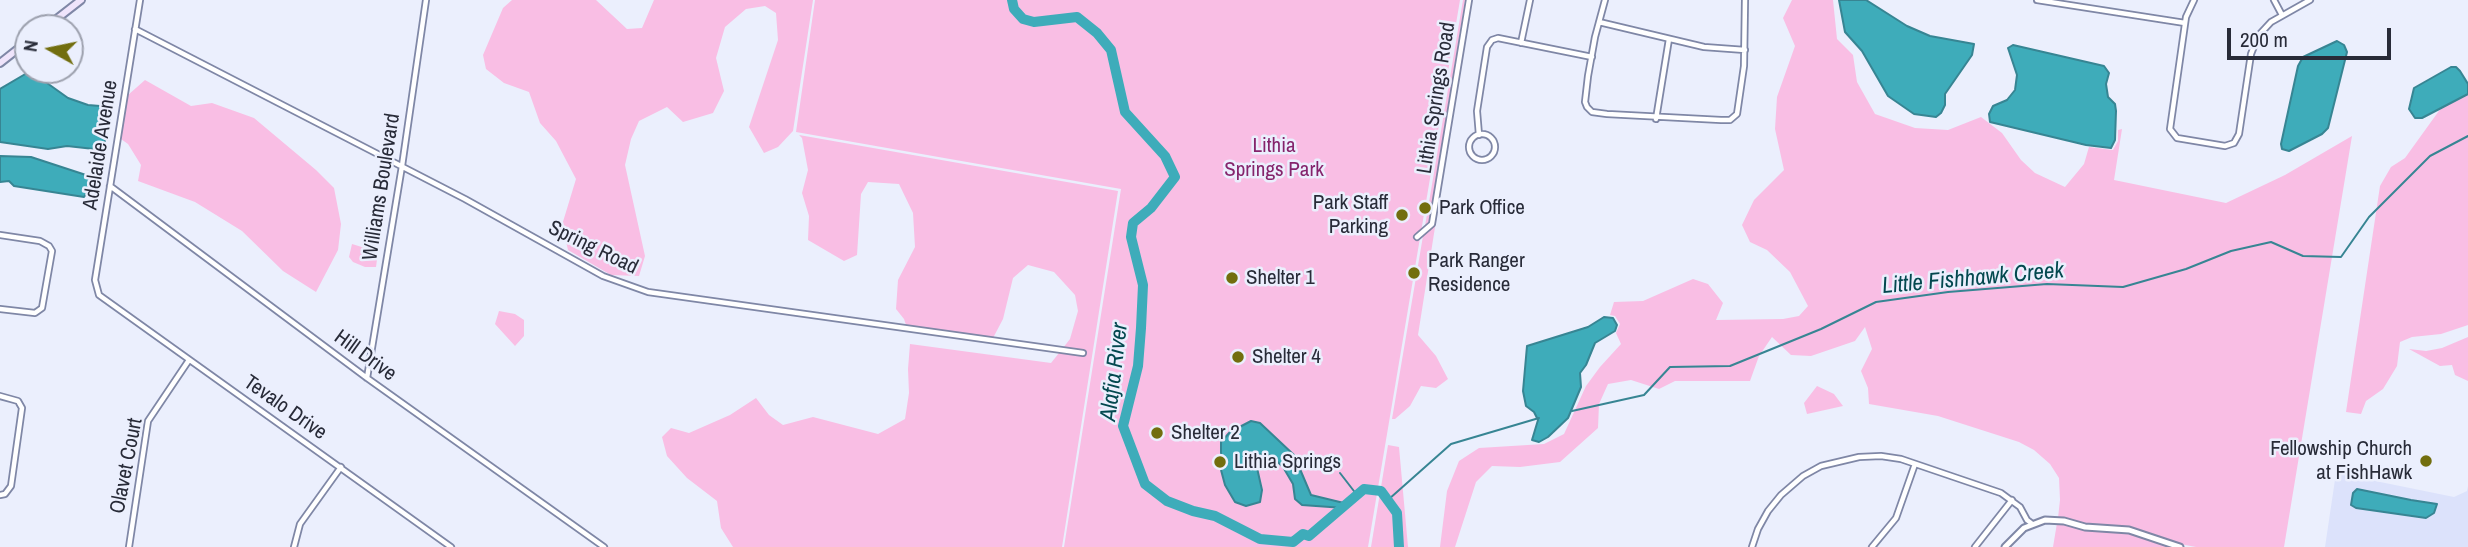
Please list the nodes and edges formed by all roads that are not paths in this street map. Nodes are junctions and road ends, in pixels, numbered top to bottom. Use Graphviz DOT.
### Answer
graph roads {
  1 [pos="81,0"];
  2 [pos="140,0"];
  3 [pos="426,0"];
  4 [pos="1469,0"];
  5 [pos="1530,0"];
  6 [pos="1605,0"];
  7 [pos="1745,0"];
  8 [pos="2037,0"];
  9 [pos="2194,0"];
  10 [pos="2274,0"];
  11 [pos="2310,0"];
  12 [pos="63,14"];
  13 [pos="2282,15"];
  14 [pos="1599,22"];
  15 [pos="2185,23"];
  16 [pos="135,29"];
  17 [pos="1669,39"];
  18 [pos="1521,43"];
  19 [pos="1745,50"];
  20 [pos="14,52"];
  21 [pos="1592,57"];
  22 [pos="0,63"];
  23 [pos="1656,118"];
  24 [pos="1479,135"];
  25 [pos="402,166"];
  26 [pos="110,186"];
  27 [pos="0,235"];
  28 [pos="1418,237"];
  29 [pos="99,295"];
  30 [pos="0,309"];
  31 [pos="1083,353"];
  32 [pos="190,360"];
  33 [pos="367,378"];
  34 [pos="0,396"];
  35 [pos="1915,464"];
  36 [pos="341,467"];
  37 [pos="0,495"];
  38 [pos="2012,500"];
  39 [pos="2031,523"];
  40 [pos="129,547"];
  41 [pos="294,547"];
  42 [pos="451,547"];
  43 [pos="604,547"];
  44 [pos="1752,547"];
  45 [pos="1872,547"];
  46 [pos="1975,547"];
  47 [pos="2005,547"];
  48 [pos="2180,547"];
  1 -- 12 [label="main road"];
  2 -- 16 [label="street, Adelaide Avenue"];
  3 -- 25 [label="street, Williams Boulevard"];
  4 -- 28 [label="street, Lithia Springs Road"];
  5 -- 18 [label="street"];
  6 -- 14 [label="street"];
  7 -- 19 [label="street"];
  8 -- 15 [label="street"];
  9 -- 15 [label="street"];
  10 -- 13 [label="street"];
  11 -- 13 [label="street"];
  13 -- 15 [label="street"];
  14 -- 17 [label="street"];
  14 -- 21 [label="street"];
  16 -- 25 [label="street, Spring Road"];
  16 -- 26 [label="street, Adelaide Avenue"];
  17 -- 19 [label="street"];
  17 -- 23 [label="street"];
  18 -- 21 [label="street"];
  18 -- 24 [label="street"];
  19 -- 23 [label="street"];
  20 -- 22 [label="main road"];
  21 -- 23 [label="street"];
  24 -- 24 [label="street"];
  25 -- 31 [label="street, Spring Road"];
  25 -- 33 [label="street, Williams Boulevard"];
  26 -- 29 [label="street, Adelaide Avenue"];
  26 -- 33 [label="street, Hill Drive"];
  27 -- 30 [label="street"];
  29 -- 32 [label="street, Tevalo Drive"];
  32 -- 36 [label="street, Tevalo Drive"];
  32 -- 40 [label="street, Olavet Court"];
  33 -- 43 [label="street, Hill Drive"];
  34 -- 37 [label="street"];
  35 -- 38 [label="street"];
  35 -- 44 [label="street"];
  35 -- 45 [label="street"];
  36 -- 41 [label="street"];
  36 -- 42 [label="street, Tevalo Drive"];
  38 -- 39 [label="street"];
  38 -- 46 [label="street"];
  39 -- 47 [label="street"];
  39 -- 48 [label="street"];
}
